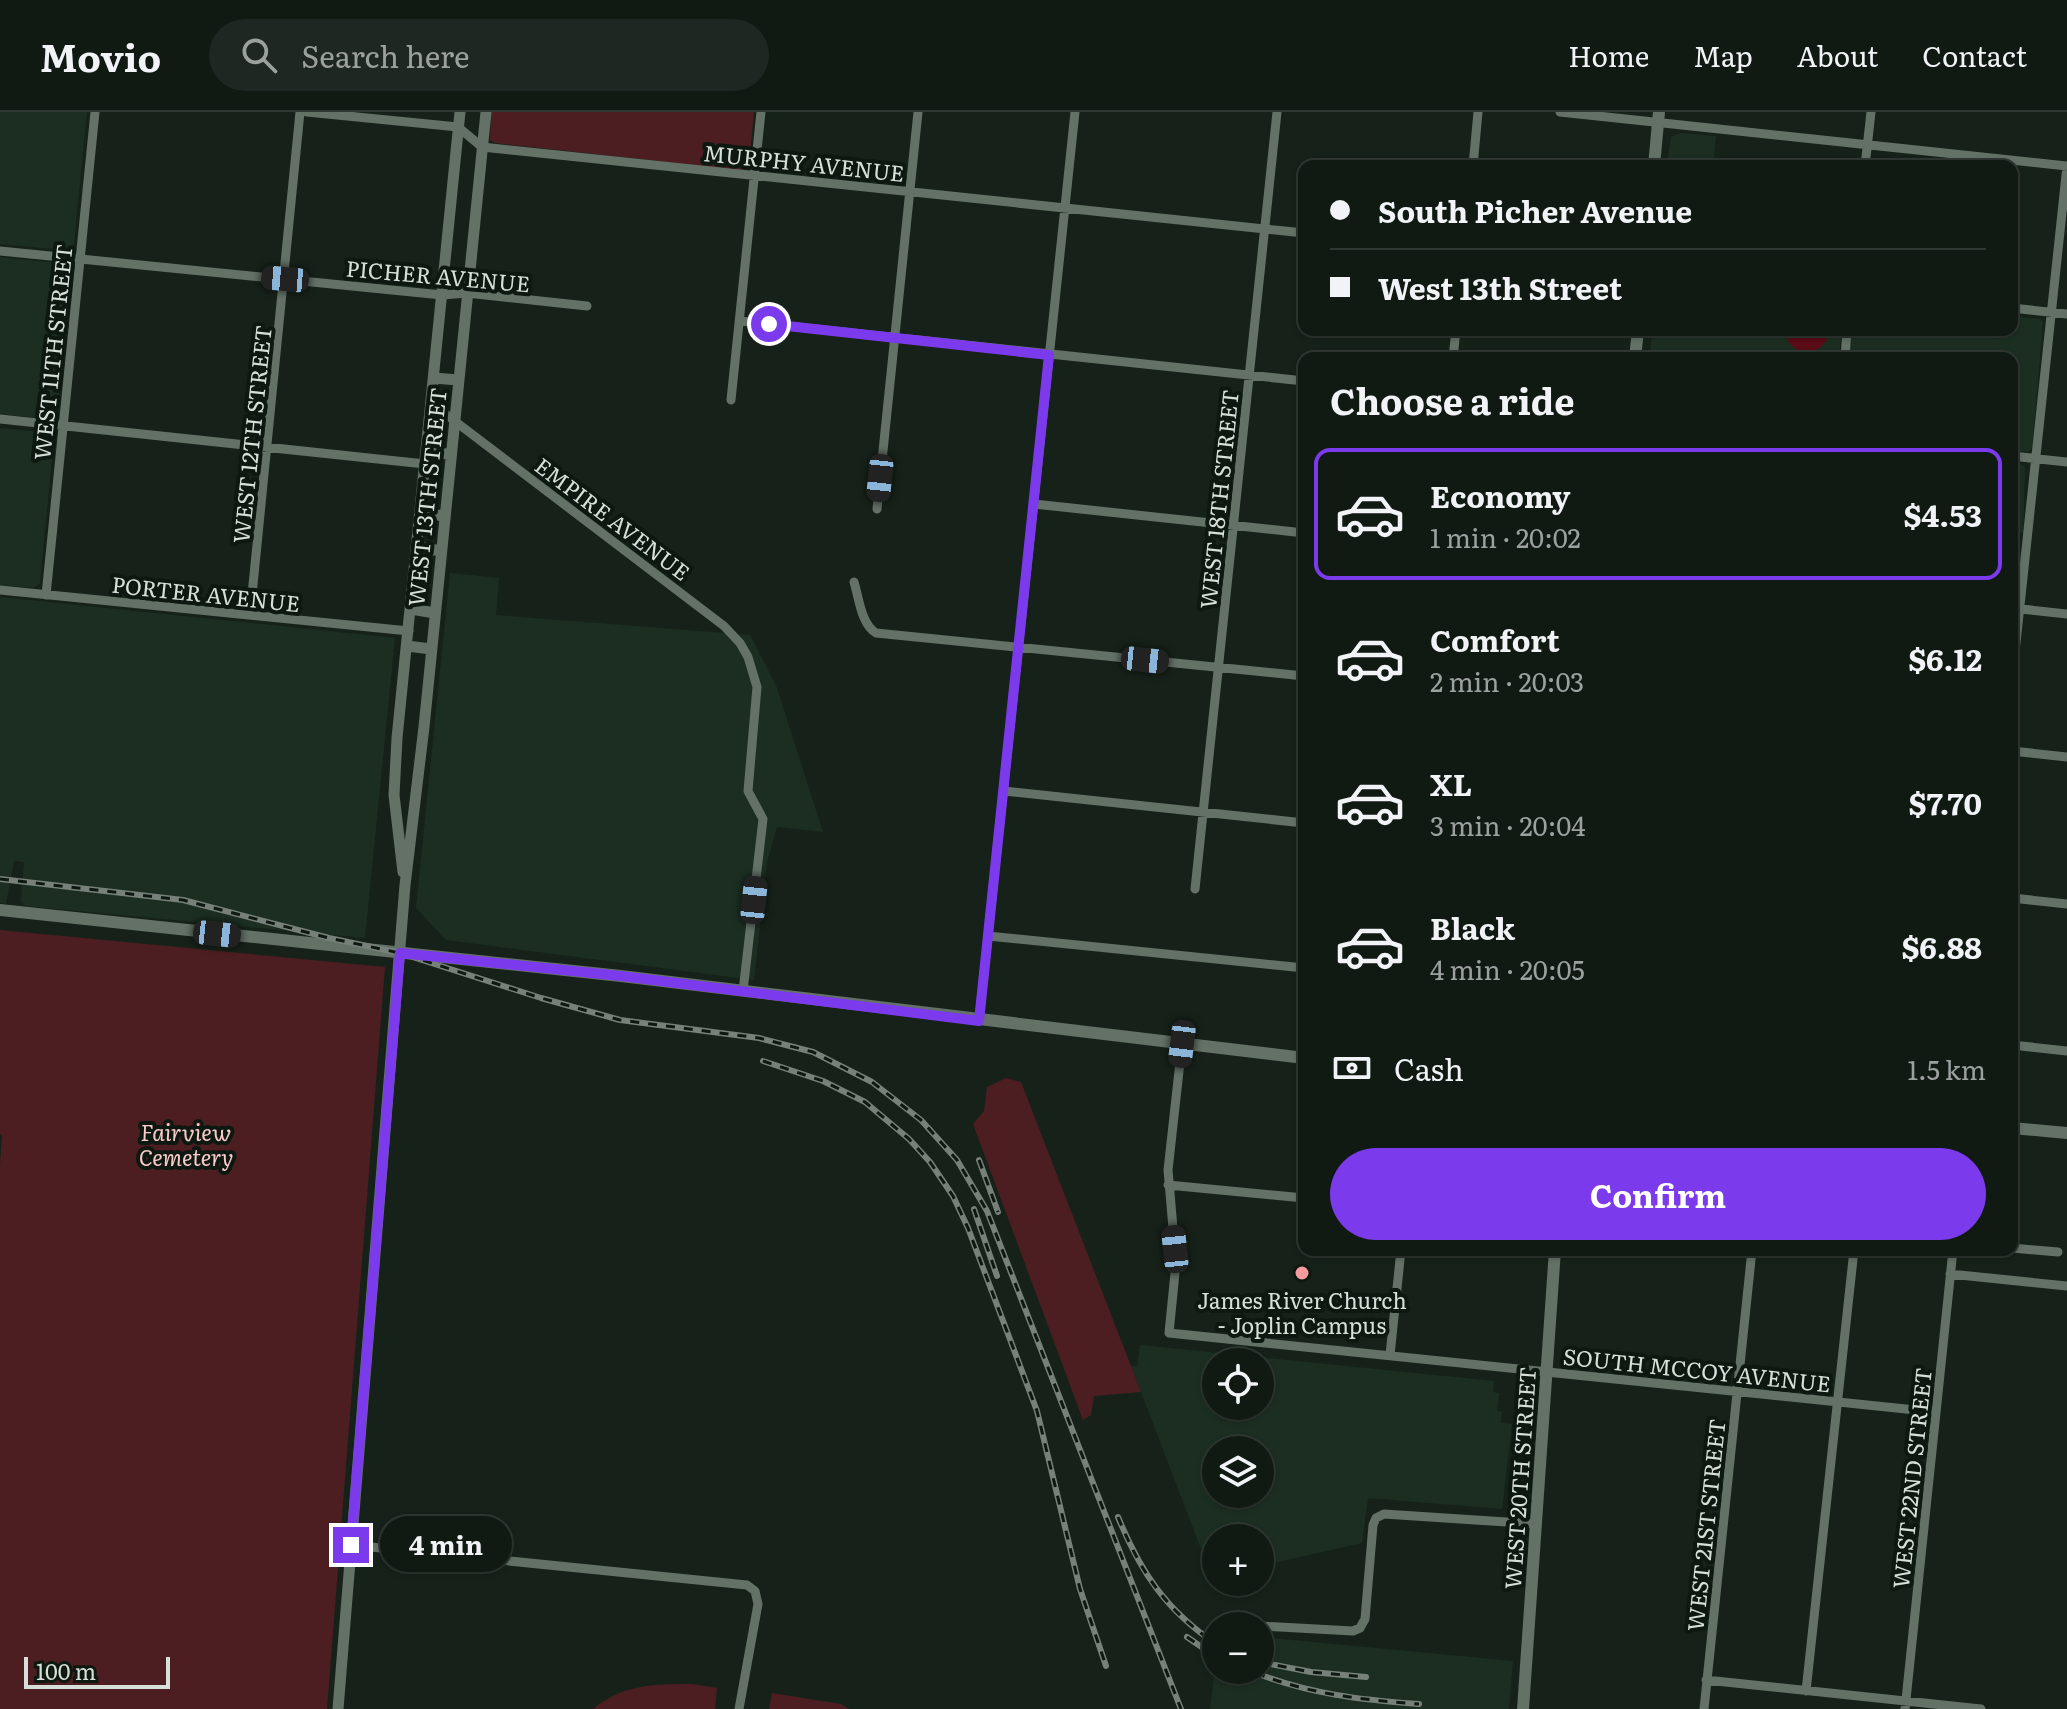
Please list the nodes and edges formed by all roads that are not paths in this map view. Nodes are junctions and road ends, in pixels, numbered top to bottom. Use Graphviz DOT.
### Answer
graph roads {
  1 [pos="95,112"];
  2 [pos="300,112"];
  3 [pos="307,112"];
  4 [pos="460,112"];
  5 [pos="486,112"];
  6 [pos="761,112"];
  7 [pos="918,112"];
  8 [pos="1075,112"];
  9 [pos="1277,112"];
  10 [pos="1478,112"];
  11 [pos="1560,112"];
  12 [pos="1871,112"];
  13 [pos="1658,117"];
  14 [pos="458,127"];
  15 [pos="1867,144"];
  16 [pos="482,147"];
  17 [pos="1474,160"];
  18 [pos="1654,160"];
  19 [pos="1866,160"];
  20 [pos="2012,160"];
  21 [pos="2018,161"];
  22 [pos="2067,166"];
  23 [pos="755,176"];
  24 [pos="910,192"];
  25 [pos="1065,208"];
  26 [pos="451,215"];
  27 [pos="473,219"];
  28 [pos="1264,229"];
  29 [pos="1298,232"];
  30 [pos="0,251"];
  31 [pos="79,258"];
  32 [pos="285,279"];
  33 [pos="467,293"];
  34 [pos="442,295"];
  35 [pos="587,306"];
  36 [pos="2018,309"];
  37 [pos="2052,312"];
  38 [pos="2067,314"];
  39 [pos="740,321"];
  40 [pos="895,338"];
  41 [pos="1049,355"];
  42 [pos="1249,376"];
  43 [pos="434,378"];
  44 [pos="458,380"];
  45 [pos="1298,380"];
  46 [pos="731,400"];
  47 [pos="431,403"];
  48 [pos="0,419"];
  49 [pos="454,419"];
  50 [pos="63,426"];
  51 [pos="267,447"];
  52 [pos="450,454"];
  53 [pos="2018,456"];
  54 [pos="426,458"];
  55 [pos="2036,458"];
  56 [pos="2067,462"];
  57 [pos="1034,504"];
  58 [pos="877,509"];
  59 [pos="420,513"];
  60 [pos="445,516"];
  61 [pos="1233,526"];
  62 [pos="1298,532"];
  63 [pos="417,547"];
  64 [pos="441,551"];
  65 [pos="854,582"];
  66 [pos="0,590"];
  67 [pos="2018,593"];
  68 [pos="46,595"];
  69 [pos="2018,608"];
  70 [pos="411,609"];
  71 [pos="435,613"];
  72 [pos="2067,614"];
  73 [pos="250,615"];
  74 [pos="409,631"];
  75 [pos="407,646"];
  76 [pos="1019,648"];
  77 [pos="431,649"];
  78 [pos="1218,667"];
  79 [pos="1298,675"];
  80 [pos="2018,752"];
  81 [pos="2067,757"];
  82 [pos="1004,791"];
  83 [pos="1203,812"];
  84 [pos="1298,822"];
  85 [pos="405,885"];
  86 [pos="1195,889"];
  87 [pos="2018,899"];
  88 [pos="2067,904"];
  89 [pos="0,910"];
  90 [pos="988,936"];
  91 [pos="400,953"];
  92 [pos="1298,967"];
  93 [pos="743,991"];
  94 [pos="979,1021"];
  95 [pos="1182,1044"];
  96 [pos="2018,1046"];
  97 [pos="2067,1051"];
  98 [pos="1298,1057"];
  99 [pos="2018,1129"];
  100 [pos="2067,1133"];
  101 [pos="1168,1185"];
  102 [pos="1298,1197"];
  103 [pos="2018,1249"];
  104 [pos="2058,1252"];
  105 [pos="1400,1256"];
  106 [pos="1555,1256"];
  107 [pos="1751,1256"];
  108 [pos="1853,1256"];
  109 [pos="1952,1256"];
  110 [pos="1950,1274"];
  111 [pos="2067,1286"];
  112 [pos="1390,1355"];
  113 [pos="1547,1371"];
  114 [pos="1738,1392"];
  115 [pos="1837,1402"];
  116 [pos="1935,1412"];
  117 [pos="1536,1524"];
  118 [pos="351,1545"];
  119 [pos="1274,1627"];
  120 [pos="1706,1680"];
  121 [pos="1806,1691"];
  122 [pos="1906,1705"];
  123 [pos="338,1709"];
  124 [pos="739,1709"];
  125 [pos="1523,1709"];
  126 [pos="1704,1709"];
  127 [pos="1981,1709"];
  1 -- 31 [label="street, WEST 11TH STREET"];
  2 -- 32 [label="street, WEST 12TH STREET"];
  3 -- 14 [label="street"];
  4 -- 14 [label="street, WEST 13TH STREET"];
  5 -- 16 [label="street, WEST 13TH STREET"];
  6 -- 23 [label="street"];
  7 -- 24 [label="street"];
  8 -- 25 [label="street"];
  9 -- 28 [label="street, WEST 18TH STREET"];
  10 -- 17 [label="street"];
  11 -- 13 [label="street"];
  12 -- 15 [label="street"];
  13 -- 15 [label="street"];
  13 -- 18 [label="main road"];
  14 -- 16 [label="street"];
  14 -- 26 [label="street, WEST 13TH STREET"];
  15 -- 19 [label="street"];
  15 -- 20 [label="street"];
  16 -- 23 [label="street, MURPHY AVENUE"];
  16 -- 27 [label="street, WEST 13TH STREET"];
  21 -- 22 [label="street"];
  22 -- 37 [label="street"];
  23 -- 24 [label="street, MURPHY AVENUE"];
  23 -- 39 [label="street"];
  24 -- 25 [label="street, MURPHY AVENUE"];
  24 -- 40 [label="street"];
  25 -- 28 [label="street, MURPHY AVENUE"];
  25 -- 41 [label="street"];
  26 -- 27 [label="street"];
  26 -- 34 [label="street, WEST 13TH STREET"];
  27 -- 33 [label="street, WEST 13TH STREET"];
  28 -- 29 [label="street, MURPHY AVENUE"];
  28 -- 42 [label="street, WEST 18TH STREET"];
  30 -- 31 [label="street, PICHER AVENUE"];
  31 -- 32 [label="street, PICHER AVENUE"];
  31 -- 50 [label="street, WEST 11TH STREET"];
  32 -- 34 [label="street, PICHER AVENUE"];
  32 -- 51 [label="street, WEST 12TH STREET"];
  33 -- 34 [label="street, PICHER AVENUE"];
  33 -- 35 [label="street, PICHER AVENUE"];
  33 -- 44 [label="street, WEST 13TH STREET"];
  34 -- 43 [label="street, WEST 13TH STREET"];
  36 -- 37 [label="street"];
  37 -- 38 [label="street"];
  37 -- 55 [label="street"];
  39 -- 40 [label="street"];
  39 -- 46 [label="street"];
  40 -- 41 [label="street"];
  40 -- 58 [label="street"];
  41 -- 42 [label="street"];
  41 -- 57 [label="street"];
  42 -- 45 [label="street"];
  42 -- 61 [label="street, WEST 18TH STREET"];
  43 -- 44 [label="street"];
  43 -- 47 [label="street, WEST 13TH STREET"];
  44 -- 49 [label="street, WEST 13TH STREET"];
  47 -- 49 [label="street, EMPIRE AVENUE"];
  47 -- 54 [label="street, WEST 13TH STREET"];
  48 -- 50 [label="street"];
  49 -- 52 [label="street, WEST 13TH STREET"];
  49 -- 93 [label="street, EMPIRE AVENUE"];
  50 -- 51 [label="street"];
  50 -- 68 [label="street, WEST 11TH STREET"];
  51 -- 54 [label="street"];
  51 -- 73 [label="street, WEST 12TH STREET"];
  52 -- 54 [label="street"];
  52 -- 60 [label="street, WEST 13TH STREET"];
  53 -- 55 [label="street"];
  54 -- 59 [label="street, WEST 13TH STREET"];
  55 -- 56 [label="street"];
  55 -- 67 [label="street"];
  57 -- 61 [label="street"];
  57 -- 76 [label="street"];
  59 -- 60 [label="street"];
  59 -- 63 [label="street, WEST 13TH STREET"];
  60 -- 64 [label="street, WEST 13TH STREET"];
  61 -- 62 [label="street"];
  61 -- 78 [label="street, WEST 18TH STREET"];
  63 -- 64 [label="street"];
  63 -- 70 [label="street, WEST 13TH STREET"];
  64 -- 71 [label="street, WEST 13TH STREET"];
  65 -- 76 [label="street"];
  66 -- 68 [label="street, PORTER AVENUE"];
  68 -- 73 [label="street, PORTER AVENUE"];
  69 -- 72 [label="street"];
  70 -- 71 [label="street"];
  70 -- 74 [label="street, WEST 13TH STREET"];
  71 -- 77 [label="street, WEST 13TH STREET"];
  73 -- 74 [label="street, PORTER AVENUE"];
  74 -- 75 [label="street, WEST 13TH STREET"];
  75 -- 77 [label="street"];
  75 -- 85 [label="street, WEST 13TH STREET"];
  76 -- 78 [label="street"];
  76 -- 82 [label="street"];
  77 -- 85 [label="street, WEST 13TH STREET"];
  78 -- 79 [label="street"];
  78 -- 83 [label="street, WEST 18TH STREET"];
  80 -- 81 [label="street"];
  82 -- 83 [label="street"];
  82 -- 90 [label="street"];
  83 -- 84 [label="street"];
  83 -- 86 [label="street, WEST 18TH STREET"];
  85 -- 91 [label="street, WEST 13TH STREET"];
  87 -- 88 [label="street"];
  89 -- 91 [label="main road"];
  90 -- 92 [label="street"];
  90 -- 94 [label="street"];
  91 -- 93 [label="main road"];
  91 -- 118 [label="street, WEST 13TH STREET"];
  93 -- 94 [label="main road"];
  94 -- 95 [label="main road"];
  95 -- 98 [label="main road"];
  95 -- 101 [label="street"];
  96 -- 97 [label="street"];
  99 -- 100 [label="main road"];
  101 -- 102 [label="street"];
  101 -- 112 [label="street, SOUTH MCCOY AVENUE"];
  103 -- 104 [label="street"];
  105 -- 112 [label="street"];
  106 -- 113 [label="main road, WEST 20TH STREET"];
  107 -- 114 [label="street, WEST 21ST STREET"];
  108 -- 115 [label="street"];
  109 -- 110 [label="street, WEST 22ND STREET"];
  110 -- 111 [label="street"];
  110 -- 116 [label="street, WEST 22ND STREET"];
  112 -- 113 [label="street, SOUTH MCCOY AVENUE"];
  113 -- 114 [label="street, SOUTH MCCOY AVENUE"];
  113 -- 117 [label="main road, WEST 20TH STREET"];
  114 -- 115 [label="street, SOUTH MCCOY AVENUE"];
  114 -- 120 [label="street, WEST 21ST STREET"];
  115 -- 116 [label="street, SOUTH MCCOY AVENUE"];
  115 -- 121 [label="street"];
  116 -- 122 [label="street, WEST 22ND STREET"];
  117 -- 119 [label="street"];
  117 -- 125 [label="main road, WEST 20TH STREET"];
  118 -- 123 [label="street, WEST 13TH STREET"];
  118 -- 124 [label="street"];
  120 -- 121 [label="street"];
  120 -- 126 [label="street, WEST 21ST STREET"];
  121 -- 122 [label="street"];
  122 -- 127 [label="street"];
}
